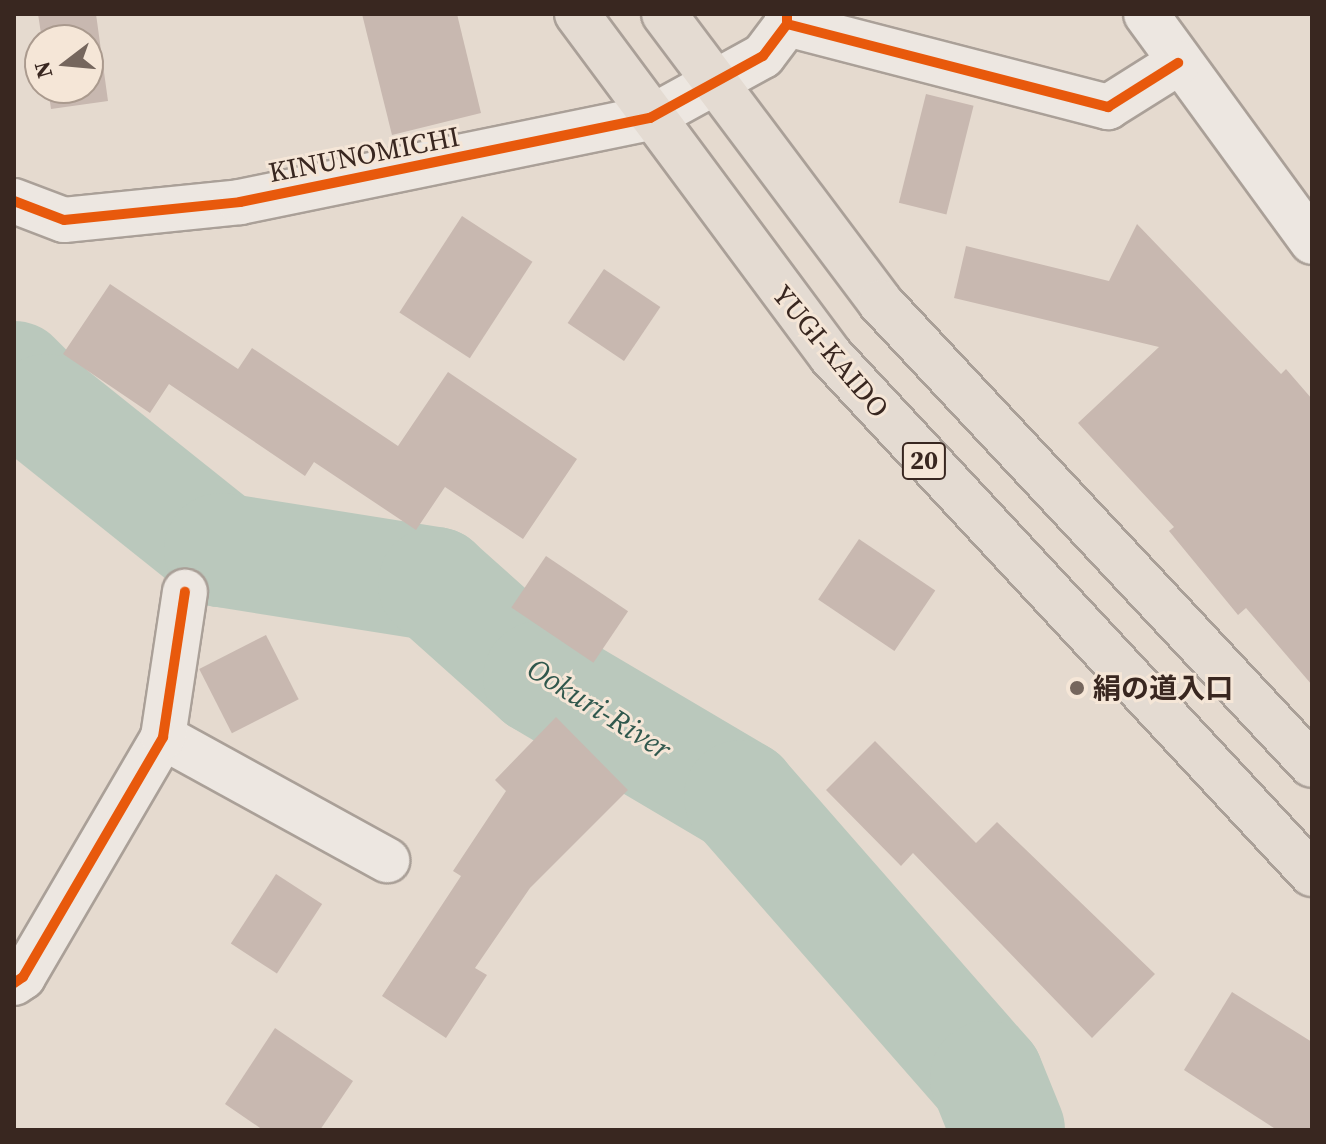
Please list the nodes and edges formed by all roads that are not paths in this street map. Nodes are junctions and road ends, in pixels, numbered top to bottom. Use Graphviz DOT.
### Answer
graph roads {
  1 [pos="577,14"];
  2 [pos="664,14"];
  3 [pos="1146,14"];
  4 [pos="787,19"];
  5 [pos="1178,63"];
  6 [pos="716,86"];
  7 [pos="650,118"];
  8 [pos="14,201"];
  9 [pos="1312,242"];
  10 [pos="185,592"];
  11 [pos="163,737"];
  12 [pos="1312,765"];
  13 [pos="387,860"];
  14 [pos="1312,874"];
  15 [pos="14,983"];
  1 -- 7 [label="main road, YUGI-KAIDO / 20"];
  2 -- 6 [label="main road"];
  3 -- 5 [label="street"];
  4 -- 5 [label="street"];
  4 -- 6 [label="street, KINUNOMICHI"];
  5 -- 9 [label="street"];
  6 -- 7 [label="street, KINUNOMICHI"];
  6 -- 12 [label="main road"];
  7 -- 8 [label="street, KINUNOMICHI"];
  7 -- 14 [label="main road, YUGI-KAIDO / 20"];
  10 -- 11 [label="street"];
  11 -- 13 [label="street"];
  11 -- 15 [label="street"];
}
